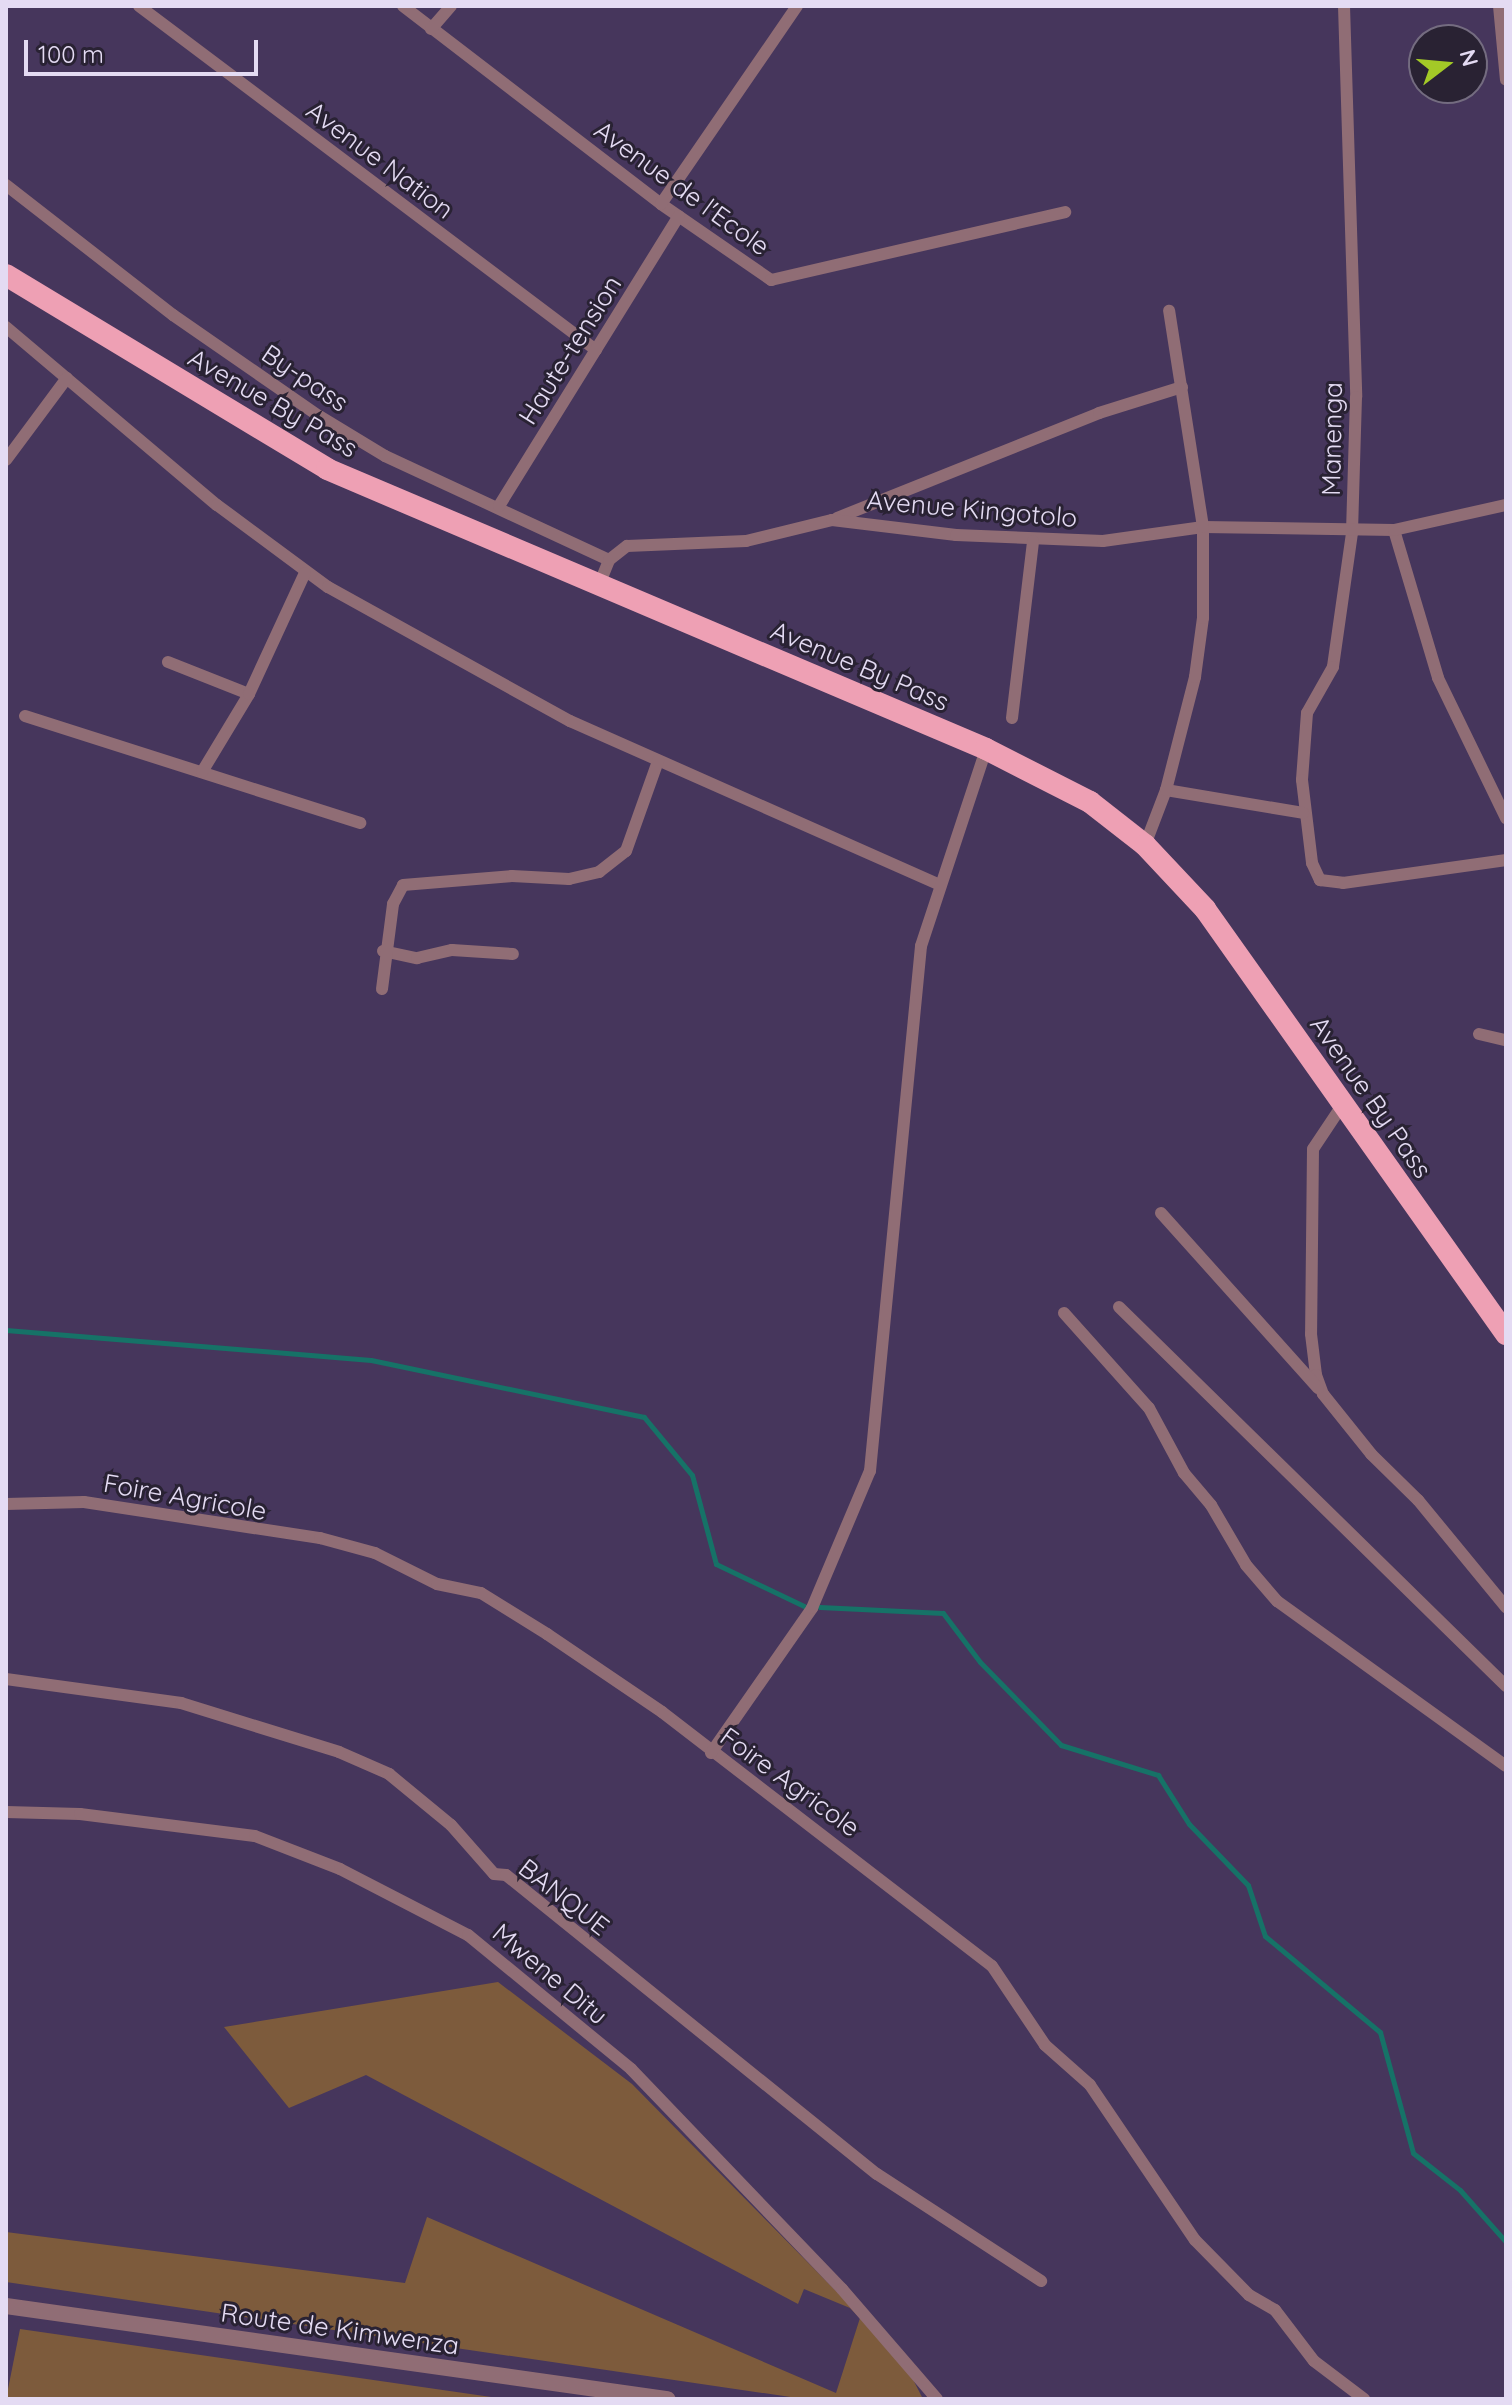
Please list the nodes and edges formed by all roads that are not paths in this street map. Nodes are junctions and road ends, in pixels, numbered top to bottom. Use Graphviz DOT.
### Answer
graph roads {
  1 [pos="139,6"];
  2 [pos="403,6"];
  3 [pos="451,6"];
  4 [pos="797,6"];
  5 [pos="1344,6"];
  6 [pos="1499,6"];
  7 [pos="431,29"];
  8 [pos="1506,80"];
  9 [pos="6,185"];
  10 [pos="661,204"];
  11 [pos="1065,212"];
  12 [pos="679,216"];
  13 [pos="6,275"];
  14 [pos="1169,311"];
  15 [pos="6,327"];
  16 [pos="596,350"];
  17 [pos="67,378"];
  18 [pos="1182,387"];
  19 [pos="6,460"];
  20 [pos="1506,505"];
  21 [pos="499,506"];
  22 [pos="832,520"];
  23 [pos="1203,527"];
  24 [pos="1394,530"];
  25 [pos="1352,533"];
  26 [pos="1033,541"];
  27 [pos="609,560"];
  28 [pos="305,573"];
  29 [pos="599,585"];
  30 [pos="168,662"];
  31 [pos="249,694"];
  32 [pos="25,716"];
  33 [pos="1012,718"];
  34 [pos="986,749"];
  35 [pos="658,761"];
  36 [pos="202,772"];
  37 [pos="1166,790"];
  38 [pos="1303,813"];
  39 [pos="1506,818"];
  40 [pos="360,823"];
  41 [pos="1145,845"];
  42 [pos="1506,860"];
  43 [pos="937,884"];
  44 [pos="383,951"];
  45 [pos="513,954"];
  46 [pos="382,989"];
  47 [pos="1479,1034"];
  48 [pos="1506,1040"];
  49 [pos="1341,1107"];
  50 [pos="1161,1213"];
  51 [pos="1119,1307"];
  52 [pos="1064,1313"];
  53 [pos="1503,1324"];
  54 [pos="1323,1394"];
  55 [pos="6,1504"];
  56 [pos="1506,1607"];
  57 [pos="6,1679"];
  58 [pos="1506,1686"];
  59 [pos="711,1753"];
  60 [pos="1506,1766"];
  61 [pos="6,1812"];
  62 [pos="1041,2281"];
  63 [pos="6,2306"];
  64 [pos="667,2399"];
  65 [pos="937,2399"];
  66 [pos="1364,2399"];
  1 -- 16 [label="street, Avenue Nation"];
  2 -- 7 [label="street, Avenue de l'Ecole"];
  3 -- 7 [label="street"];
  4 -- 10 [label="street"];
  5 -- 25 [label="street, Manenga"];
  6 -- 8 [label="street"];
  7 -- 10 [label="street, Avenue de l'Ecole"];
  9 -- 21 [label="street, By-pass"];
  10 -- 12 [label="street, Avenue de l'Ecole"];
  11 -- 12 [label="street, Avenue de l'Ecole"];
  12 -- 16 [label="street, Haute-tension"];
  13 -- 29 [label="highway, Avenue By Pass"];
  14 -- 18 [label="street"];
  15 -- 17 [label="street"];
  16 -- 21 [label="street, Haute-tension"];
  17 -- 19 [label="street"];
  17 -- 28 [label="street"];
  18 -- 22 [label="street"];
  18 -- 23 [label="street"];
  20 -- 24 [label="street, Avenue Kingotolo"];
  21 -- 27 [label="street, By-pass"];
  22 -- 26 [label="street, Avenue Kingotolo"];
  22 -- 27 [label="street, Avenue Kingotolo"];
  23 -- 25 [label="street, Avenue Kingotolo"];
  23 -- 26 [label="street, Avenue Kingotolo"];
  23 -- 37 [label="street"];
  24 -- 25 [label="street, Avenue Kingotolo"];
  24 -- 39 [label="street"];
  25 -- 38 [label="street, Manenga"];
  26 -- 33 [label="street"];
  27 -- 29 [label="street"];
  28 -- 31 [label="street"];
  28 -- 35 [label="street"];
  29 -- 34 [label="highway, Avenue By Pass"];
  30 -- 31 [label="street"];
  31 -- 36 [label="street"];
  32 -- 36 [label="street"];
  34 -- 41 [label="highway, Avenue By Pass"];
  34 -- 43 [label="street"];
  35 -- 43 [label="street"];
  35 -- 44 [label="street"];
  36 -- 40 [label="street"];
  37 -- 38 [label="street"];
  37 -- 41 [label="street"];
  38 -- 42 [label="street, Manenga"];
  41 -- 49 [label="highway, Avenue By Pass"];
  43 -- 59 [label="street"];
  44 -- 45 [label="street"];
  44 -- 46 [label="street"];
  47 -- 48 [label="street"];
  49 -- 53 [label="highway, Avenue By Pass"];
  49 -- 54 [label="street"];
  50 -- 54 [label="street"];
  51 -- 58 [label="street"];
  52 -- 60 [label="street"];
  54 -- 56 [label="street"];
  55 -- 59 [label="street, Foire Agricole"];
  57 -- 62 [label="street, BANQUE"];
  59 -- 66 [label="street, Foire Agricole"];
  61 -- 65 [label="street, Mwene Ditu"];
  63 -- 64 [label="street, Route de Kimwenza"];
}
